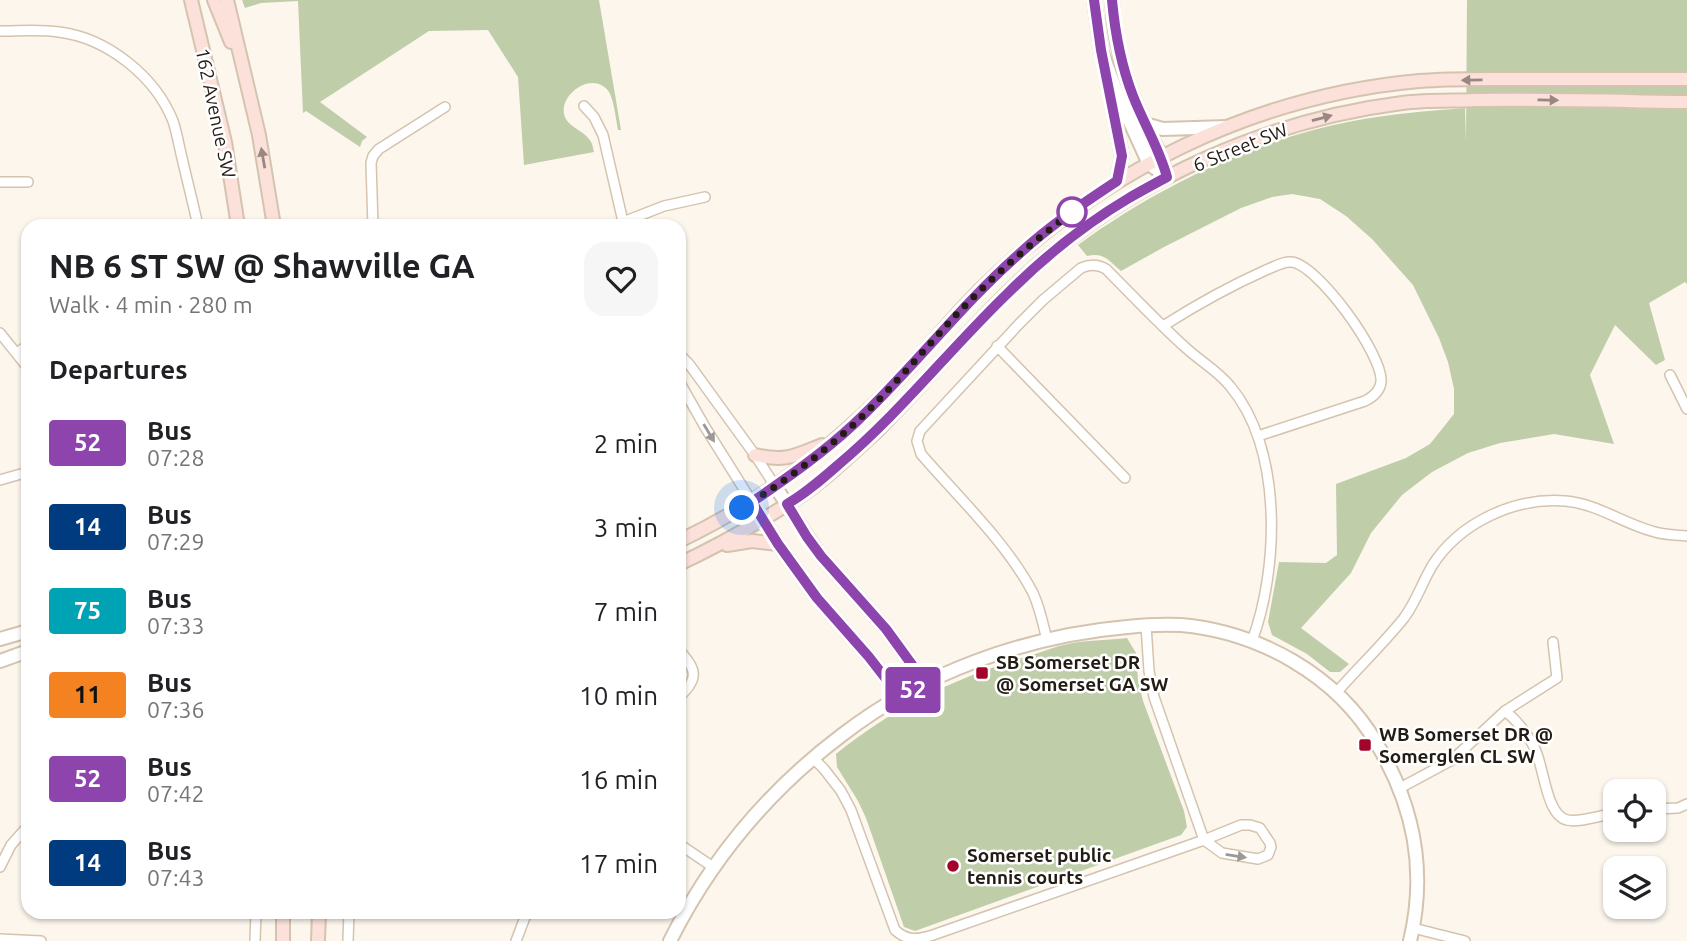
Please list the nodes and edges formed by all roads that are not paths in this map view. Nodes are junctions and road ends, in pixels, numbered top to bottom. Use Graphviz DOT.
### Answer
graph roads {
  1 [pos="191,0"];
  2 [pos="214,0"];
  3 [pos="227,0"];
  4 [pos="1094,0"];
  5 [pos="1112,0"];
  6 [pos="0,32"];
  7 [pos="1101,50"];
  8 [pos="1687,79"];
  9 [pos="246,81"];
  10 [pos="1687,102"];
  11 [pos="584,106"];
  12 [pos="445,107"];
  13 [pos="1145,124"];
  14 [pos="1227,127"];
  15 [pos="1161,156"];
  16 [pos="1149,164"];
  17 [pos="1167,177"];
  18 [pos="1117,181"];
  19 [pos="0,182"];
  20 [pos="29,182"];
  21 [pos="705,197"];
  22 [pos="196,219"];
  23 [pos="238,219"];
  24 [pos="273,219"];
  25 [pos="373,219"];
  26 [pos="622,219"];
  27 [pos="634,219"];
  28 [pos="1163,326"];
  29 [pos="0,333"];
  30 [pos="997,346"];
  31 [pos="21,350"];
  32 [pos="17,353"];
  33 [pos="21,358"];
  34 [pos="686,361"];
  35 [pos="1670,375"];
  36 [pos="686,394"];
  37 [pos="1687,409"];
  38 [pos="1258,436"];
  39 [pos="835,440"];
  40 [pos="755,455"];
  41 [pos="21,474"];
  42 [pos="1125,478"];
  43 [pos="0,480"];
  44 [pos="775,486"];
  45 [pos="752,502"];
  46 [pos="787,504"];
  47 [pos="764,520"];
  48 [pos="1687,536"];
  49 [pos="686,538"];
  50 [pos="778,544"];
  51 [pos="717,546"];
  52 [pos="686,561"];
  53 [pos="1146,625"];
  54 [pos="21,633"];
  55 [pos="0,639"];
  56 [pos="1047,640"];
  57 [pos="1252,641"];
  58 [pos="1553,642"];
  59 [pos="21,654"];
  60 [pos="686,658"];
  61 [pos="0,661"];
  62 [pos="926,684"];
  63 [pos="686,689"];
  64 [pos="1336,693"];
  65 [pos="900,697"];
  66 [pos="1506,711"];
  67 [pos="813,758"];
  68 [pos="1400,788"];
  69 [pos="1687,804"];
  70 [pos="1666,808"];
  71 [pos="1603,815"];
  72 [pos="21,834"];
  73 [pos="1204,840"];
  74 [pos="686,849"];
  75 [pos="0,867"];
  76 [pos="713,867"];
  77 [pos="686,910"];
  78 [pos="256,919"];
  79 [pos="283,919"];
  80 [pos="318,919"];
  81 [pos="349,919"];
  82 [pos="524,919"];
  83 [pos="681,919"];
  84 [pos="1411,935"];
  85 [pos="0,939"];
  86 [pos="41,941"];
  87 [pos="255,941"];
  88 [pos="283,941"];
  89 [pos="318,941"];
  90 [pos="348,941"];
  91 [pos="516,941"];
  92 [pos="670,941"];
  93 [pos="1465,941"];
  1 -- 23 [label="main road, 162 Avenue SW"];
  2 -- 9 [label="main road"];
  3 -- 9 [label="main road, 162 Avenue SW"];
  4 -- 7 [label="street"];
  5 -- 13 [label="street"];
  6 -- 22 [label="street"];
  7 -- 16 [label="street"];
  7 -- 18 [label="street"];
  8 -- 14 [label="main road, 6 Street SW, one-way"];
  24 -- 9 [label="main road, 162 Avenue SW, one-way"];
  17 -- 10 [label="main road, 6 Street SW, one-way"];
  11 -- 26 [label="street"];
  12 -- 25 [label="street"];
  13 -- 14 [label="street"];
  13 -- 15 [label="street"];
  14 -- 15 [label="main road, 6 Street SW"];
  15 -- 16 [label="main road, 6 Street SW"];
  15 -- 17 [label="street"];
  16 -- 17 [label="street"];
  16 -- 18 [label="main road, 6 Street SW"];
  17 -- 46 [label="main road, 6 Street SW"];
  18 -- 39 [label="main road, 6 Street SW"];
  19 -- 20 [label="street"];
  21 -- 27 [label="street"];
  28 -- 30 [label="street"];
  28 -- 38 [label="street"];
  28 -- 38 [label="street"];
  29 -- 32 [label="street"];
  30 -- 42 [label="street"];
  30 -- 56 [label="street"];
  31 -- 32 [label="street"];
  32 -- 33 [label="street"];
  34 -- 40 [label="street"];
  35 -- 37 [label="street"];
  36 -- 45 [label="street, one-way"];
  38 -- 57 [label="street"];
  39 -- 40 [label="main road"];
  39 -- 44 [label="main road, 6 Street SW"];
  40 -- 44 [label="street"];
  41 -- 43 [label="street"];
  44 -- 45 [label="main road, 6 Street SW"];
  44 -- 46 [label="street"];
  45 -- 47 [label="street"];
  45 -- 49 [label="main road, 6 Street SW"];
  46 -- 47 [label="main road, 6 Street SW"];
  46 -- 62 [label="street"];
  47 -- 50 [label="street"];
  47 -- 51 [label="main road, 6 Street SW"];
  48 -- 64 [label="street"];
  50 -- 51 [label="main road"];
  50 -- 65 [label="street"];
  51 -- 52 [label="main road, 6 Street SW"];
  53 -- 56 [label="street"];
  53 -- 57 [label="street"];
  53 -- 73 [label="street"];
  54 -- 55 [label="street"];
  56 -- 62 [label="street"];
  57 -- 64 [label="street"];
  58 -- 66 [label="street"];
  59 -- 61 [label="street"];
  60 -- 63 [label="street"];
  62 -- 65 [label="street"];
  64 -- 68 [label="street"];
  65 -- 67 [label="street"];
  66 -- 68 [label="street"];
  66 -- 71 [label="street"];
  67 -- 73 [label="street"];
  67 -- 76 [label="street"];
  68 -- 84 [label="street"];
  69 -- 70 [label="street"];
  72 -- 75 [label="street"];
  73 -- 73 [label="street, one-way"];
  74 -- 76 [label="street"];
  76 -- 77 [label="street"];
  78 -- 87 [label="street"];
  79 -- 88 [label="main road"];
  80 -- 89 [label="main road"];
  81 -- 90 [label="street"];
  82 -- 91 [label="street"];
  83 -- 92 [label="street"];
  84 -- 93 [label="street"];
  85 -- 86 [label="street"];
}
